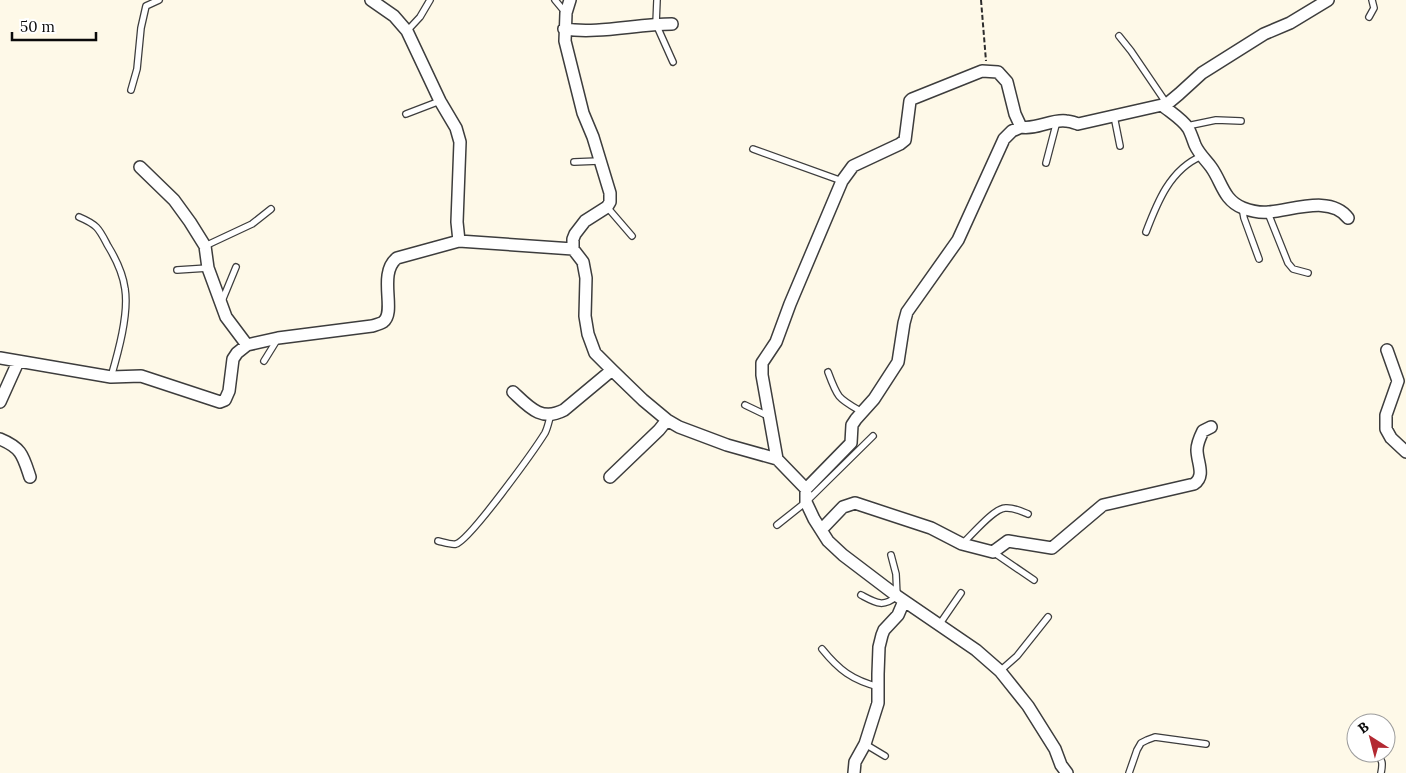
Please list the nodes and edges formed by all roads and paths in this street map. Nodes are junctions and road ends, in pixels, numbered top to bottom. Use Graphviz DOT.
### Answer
graph roads {
  1 [pos="159,0"];
  2 [pos="371,0"];
  3 [pos="430,0"];
  4 [pos="555,0"];
  5 [pos="570,0"];
  6 [pos="657,0"];
  7 [pos="981,0"];
  8 [pos="1328,0"];
  9 [pos="1372,0"];
  10 [pos="566,13"];
  11 [pos="1369,16"];
  12 [pos="656,24"];
  13 [pos="672,24"];
  14 [pos="564,30"];
  15 [pos="406,31"];
  16 [pos="1119,36"];
  17 [pos="673,62"];
  18 [pos="988,71"];
  19 [pos="130,90"];
  20 [pos="440,101"];
  21 [pos="1164,104"];
  22 [pos="406,114"];
  23 [pos="1114,116"];
  24 [pos="1241,121"];
  25 [pos="1057,122"];
  26 [pos="1022,126"];
  27 [pos="1187,126"];
  28 [pos="1120,146"];
  29 [pos="753,149"];
  30 [pos="1202,156"];
  31 [pos="600,161"];
  32 [pos="574,162"];
  33 [pos="1046,163"];
  34 [pos="140,167"];
  35 [pos="842,181"];
  36 [pos="607,207"];
  37 [pos="1242,208"];
  38 [pos="271,209"];
  39 [pos="1268,213"];
  40 [pos="79,217"];
  41 [pos="1348,218"];
  42 [pos="1146,232"];
  43 [pos="632,236"];
  44 [pos="460,241"];
  45 [pos="205,246"];
  46 [pos="573,249"];
  47 [pos="1259,259"];
  48 [pos="236,267"];
  49 [pos="208,268"];
  50 [pos="177,270"];
  51 [pos="1308,273"];
  52 [pos="221,303"];
  53 [pos="278,338"];
  54 [pos="247,345"];
  55 [pos="1387,350"];
  56 [pos="0,358"];
  57 [pos="264,361"];
  58 [pos="18,362"];
  59 [pos="612,370"];
  60 [pos="828,372"];
  61 [pos="111,377"];
  62 [pos="513,392"];
  63 [pos="0,402"];
  64 [pos="745,406"];
  65 [pos="862,412"];
  66 [pos="551,414"];
  67 [pos="769,416"];
  68 [pos="667,420"];
  69 [pos="1211,427"];
  70 [pos="873,436"];
  71 [pos="0,439"];
  72 [pos="1406,452"];
  73 [pos="777,459"];
  74 [pos="30,477"];
  75 [pos="610,477"];
  76 [pos="806,489"];
  77 [pos="806,502"];
  78 [pos="1028,514"];
  79 [pos="777,525"];
  80 [pos="821,530"];
  81 [pos="438,541"];
  82 [pos="962,544"];
  83 [pos="993,552"];
  84 [pos="891,555"];
  85 [pos="1034,580"];
  86 [pos="962,593"];
  87 [pos="861,595"];
  88 [pos="901,598"];
  89 [pos="1048,617"];
  90 [pos="939,626"];
  91 [pos="822,649"];
  92 [pos="1000,671"];
  93 [pos="879,687"];
  94 [pos="865,744"];
  95 [pos="1206,744"];
  96 [pos="884,756"];
  97 [pos="854,773"];
  98 [pos="1067,773"];
  99 [pos="1128,773"];
  1 -- 19 [label="lane"];
  2 -- 15 [label="street"];
  3 -- 15 [label="lane"];
  4 -- 10 [label="lane"];
  5 -- 10 [label="street"];
  6 -- 12 [label="lane"];
  7 -- 18 [label="path"];
  8 -- 21 [label="street"];
  9 -- 11 [label="lane"];
  10 -- 14 [label="street"];
  12 -- 13 [label="street"];
  12 -- 14 [label="street"];
  12 -- 17 [label="lane"];
  14 -- 31 [label="street"];
  15 -- 20 [label="street"];
  16 -- 21 [label="lane"];
  18 -- 26 [label="street"];
  18 -- 35 [label="street"];
  20 -- 22 [label="lane"];
  20 -- 44 [label="street"];
  21 -- 23 [label="street"];
  21 -- 27 [label="street"];
  23 -- 25 [label="street"];
  23 -- 28 [label="lane"];
  24 -- 27 [label="lane"];
  25 -- 26 [label="street"];
  25 -- 33 [label="lane"];
  26 -- 65 [label="street"];
  27 -- 30 [label="street"];
  29 -- 35 [label="lane"];
  30 -- 37 [label="street"];
  30 -- 42 [label="lane"];
  31 -- 32 [label="lane"];
  31 -- 36 [label="street"];
  34 -- 45 [label="street"];
  35 -- 67 [label="street"];
  36 -- 43 [label="lane"];
  36 -- 46 [label="street"];
  37 -- 39 [label="street"];
  37 -- 47 [label="lane"];
  38 -- 45 [label="lane"];
  39 -- 41 [label="street"];
  39 -- 51 [label="lane"];
  40 -- 61 [label="lane"];
  44 -- 46 [label="street"];
  44 -- 53 [label="street"];
  45 -- 49 [label="street"];
  46 -- 59 [label="street"];
  48 -- 52 [label="lane"];
  49 -- 50 [label="lane"];
  49 -- 52 [label="street"];
  52 -- 54 [label="street"];
  53 -- 54 [label="street"];
  53 -- 57 [label="lane"];
  54 -- 61 [label="street"];
  55 -- 72 [label="street"];
  56 -- 58 [label="street"];
  58 -- 61 [label="street"];
  58 -- 63 [label="street"];
  59 -- 66 [label="street"];
  59 -- 68 [label="street"];
  60 -- 65 [label="lane"];
  62 -- 66 [label="street"];
  64 -- 67 [label="lane"];
  65 -- 76 [label="street"];
  66 -- 81 [label="lane"];
  67 -- 73 [label="street"];
  68 -- 73 [label="street"];
  68 -- 75 [label="street"];
  69 -- 83 [label="street"];
  70 -- 77 [label="lane"];
  71 -- 74 [label="street"];
  73 -- 76 [label="street"];
  76 -- 77 [label="street"];
  77 -- 79 [label="lane"];
  77 -- 80 [label="street"];
  78 -- 82 [label="lane"];
  80 -- 82 [label="street"];
  80 -- 88 [label="street"];
  82 -- 83 [label="street"];
  83 -- 85 [label="lane"];
  84 -- 88 [label="lane"];
  86 -- 90 [label="lane"];
  87 -- 88 [label="lane"];
  88 -- 90 [label="street"];
  88 -- 93 [label="street"];
  89 -- 92 [label="lane"];
  90 -- 92 [label="street"];
  91 -- 93 [label="lane"];
  92 -- 98 [label="street"];
  93 -- 94 [label="street"];
  94 -- 96 [label="lane"];
  94 -- 97 [label="street"];
  95 -- 99 [label="lane"];
}
